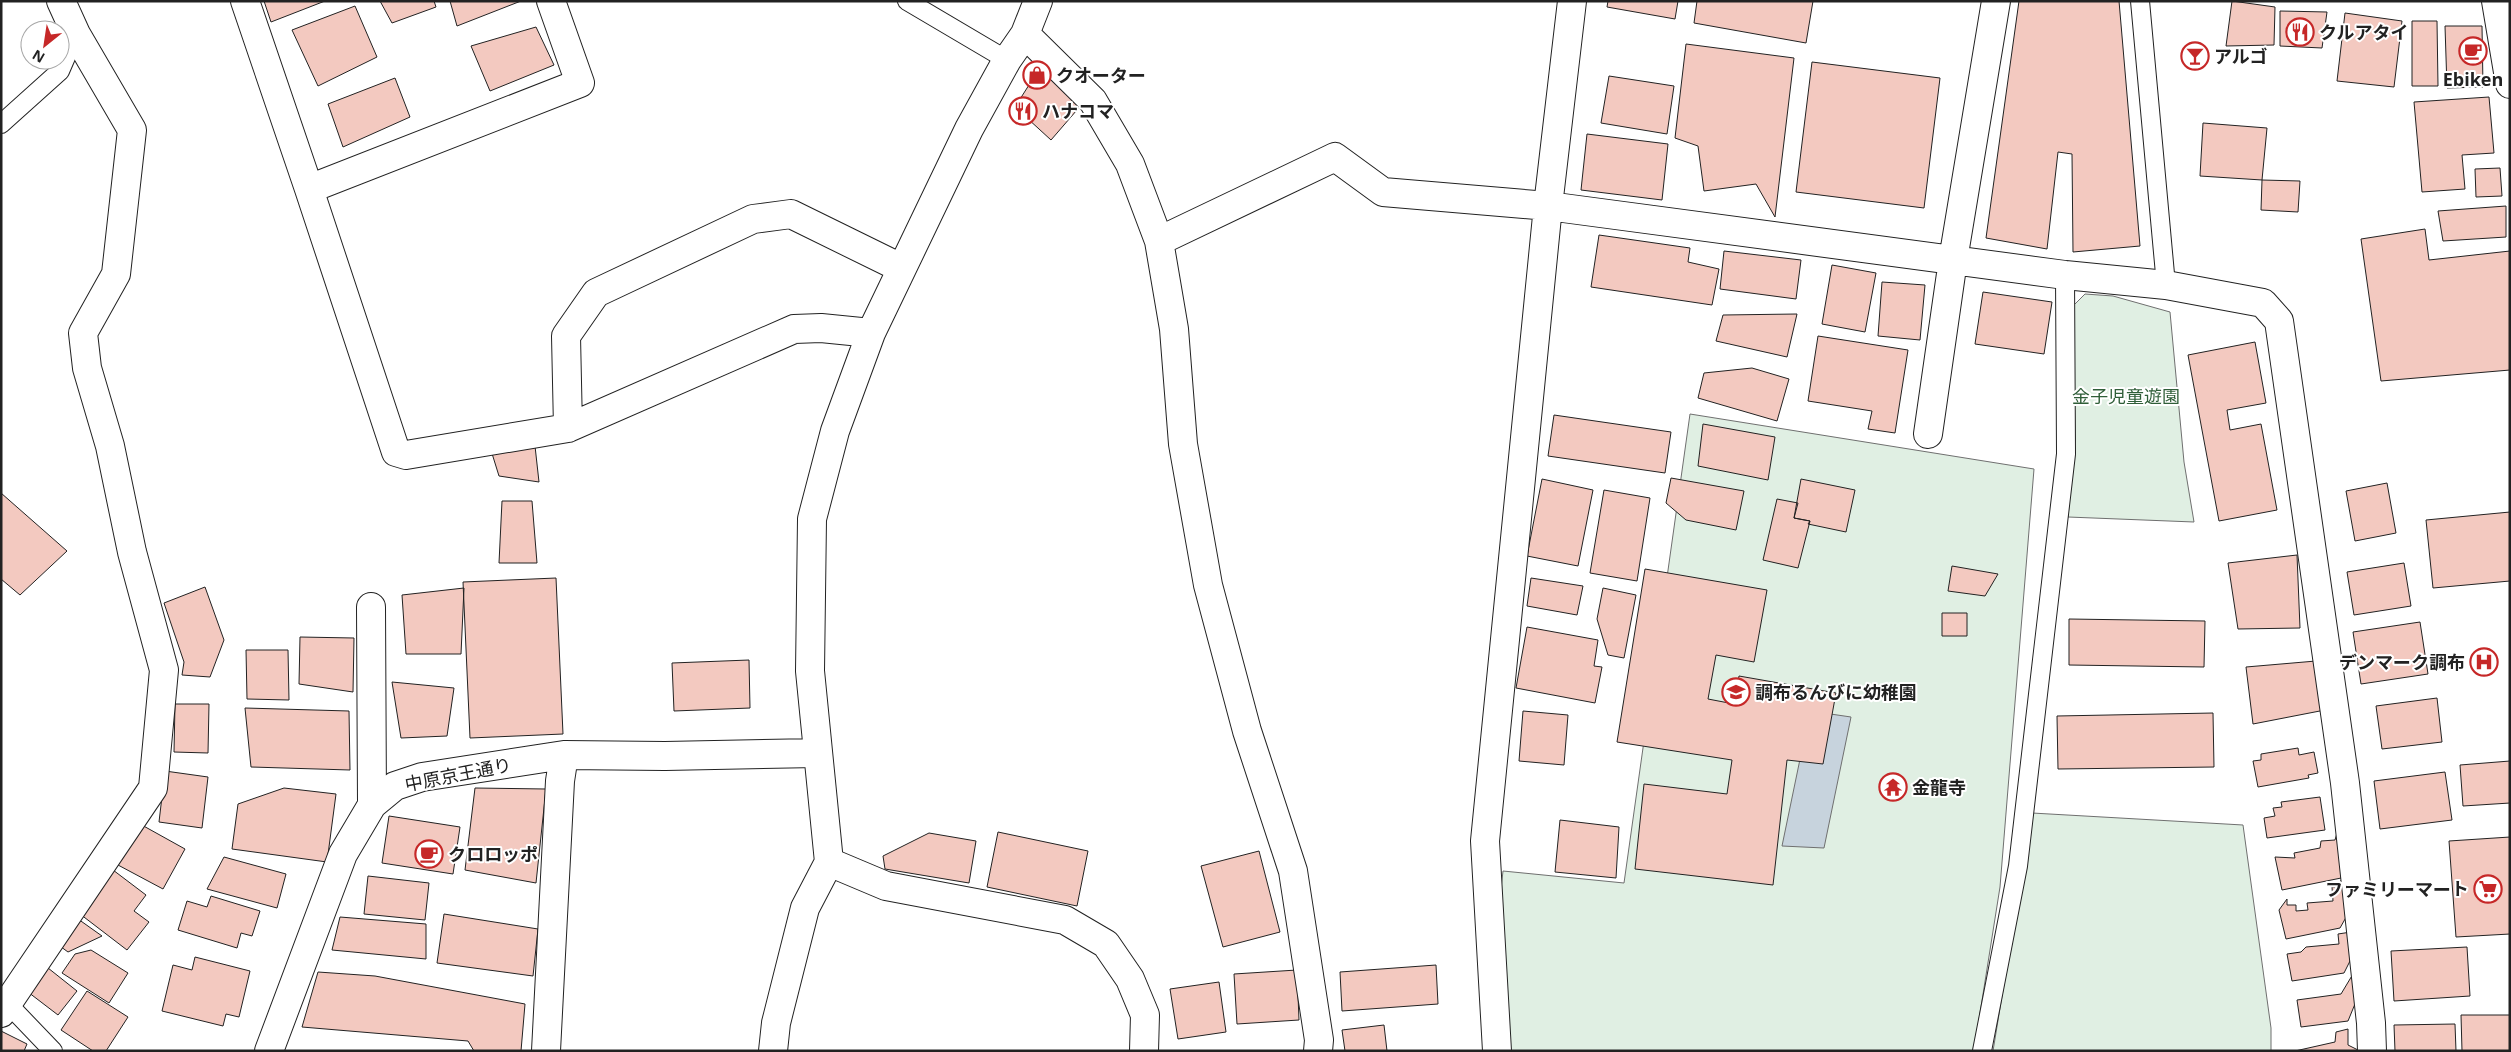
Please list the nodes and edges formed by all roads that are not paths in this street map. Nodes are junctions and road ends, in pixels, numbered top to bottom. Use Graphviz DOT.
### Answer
graph roads {
  1 [pos="61,1"];
  2 [pos="82,1"];
  3 [pos="244,1"];
  4 [pos="551,1"];
  5 [pos="907,1"];
  6 [pos="1038,1"];
  7 [pos="1572,1"];
  8 [pos="1996,1"];
  9 [pos="2140,1"];
  10 [pos="2496,1"];
  11 [pos="76,34"];
  12 [pos="1025,34"];
  13 [pos="1007,60"];
  14 [pos="2510,84"];
  15 [pos="1,124"];
  16 [pos="310,189"];
  17 [pos="1548,206"];
  18 [pos="1159,241"];
  19 [pos="1953,260"];
  20 [pos="901,268"];
  21 [pos="2064,275"];
  22 [pos="2166,285"];
  23 [pos="871,333"];
  24 [pos="568,428"];
  25 [pos="1928,434"];
  26 [pos="371,607"];
  27 [pos="817,753"];
  28 [pos="564,755"];
  29 [pos="372,805"];
  30 [pos="829,862"];
  31 [pos="4,1009"];
  32 [pos="53,1051"];
  33 [pos="269,1051"];
  34 [pos="546,1051"];
  35 [pos="773,1051"];
  36 [pos="1144,1051"];
  37 [pos="1318,1051"];
  38 [pos="1497,1051"];
  39 [pos="1982,1051"];
  40 [pos="2372,1051"];
  1 -- 11 [label="street"];
  2 -- 11 [label="street"];
  3 -- 16 [label="street"];
  4 -- 16 [label="street"];
  5 -- 13 [label="lane"];
  6 -- 12 [label="street"];
  7 -- 17 [label="street"];
  8 -- 19 [label="street"];
  9 -- 22 [label="lane"];
  10 -- 14 [label="street"];
  11 -- 15 [label="lane"];
  11 -- 31 [label="street"];
  12 -- 13 [label="street"];
  12 -- 18 [label="street"];
  13 -- 20 [label="street"];
  16 -- 24 [label="street"];
  17 -- 18 [label="street"];
  17 -- 19 [label="street"];
  17 -- 38 [label="street"];
  18 -- 37 [label="street"];
  19 -- 21 [label="street"];
  19 -- 25 [label="street"];
  20 -- 23 [label="street"];
  20 -- 24 [label="street"];
  21 -- 22 [label="street"];
  21 -- 39 [label="lane"];
  22 -- 40 [label="street"];
  23 -- 24 [label="street"];
  23 -- 27 [label="street"];
  26 -- 29 [label="street"];
  27 -- 28 [label="street, 中原京王通り"];
  27 -- 30 [label="street"];
  28 -- 29 [label="street, 中原京王通り"];
  28 -- 34 [label="street"];
  29 -- 33 [label="street, 中原京王通り"];
  30 -- 35 [label="street"];
  30 -- 36 [label="street"];
  31 -- 32 [label="lane"];
}
